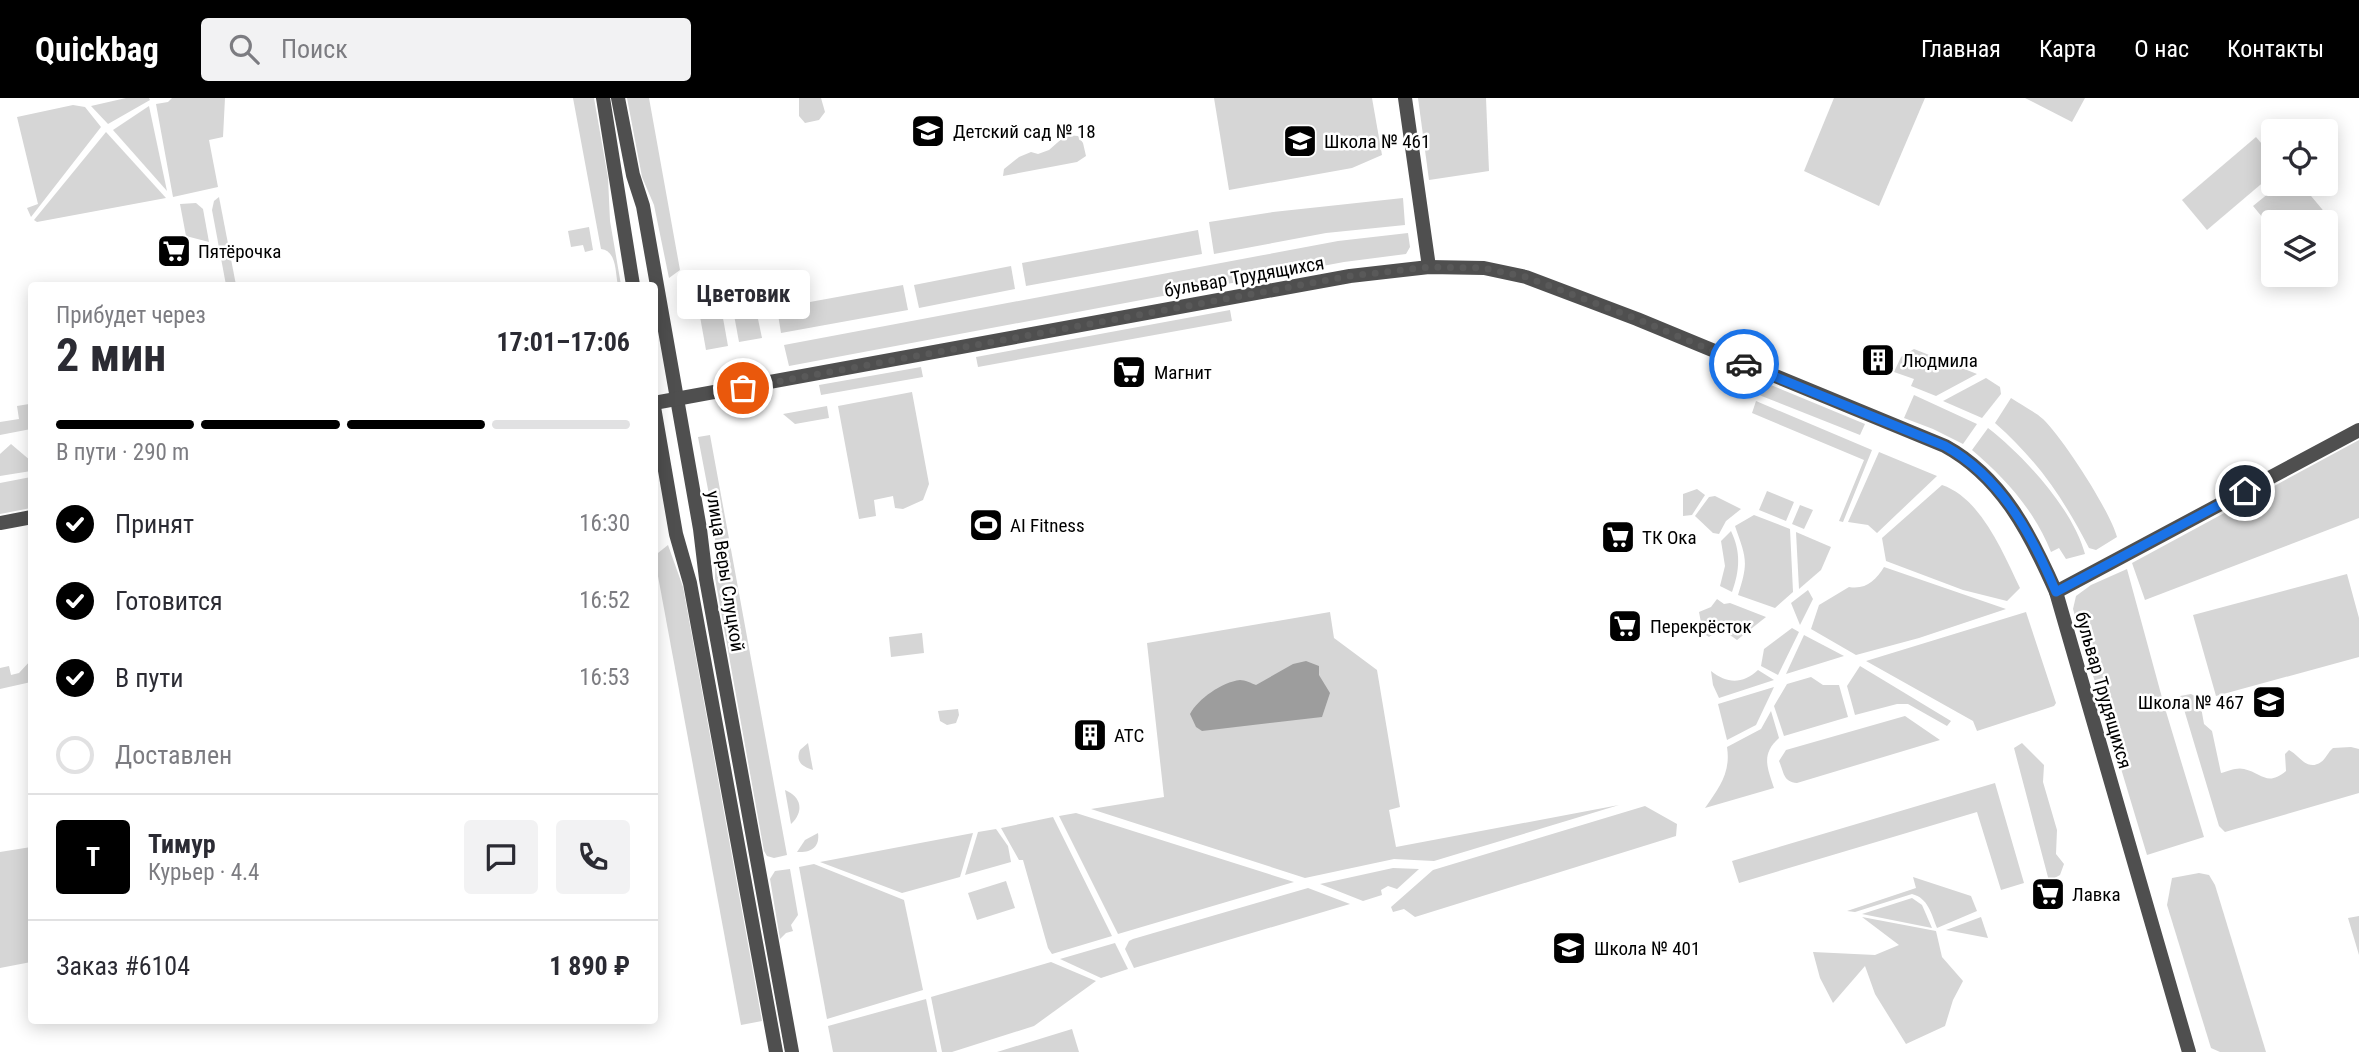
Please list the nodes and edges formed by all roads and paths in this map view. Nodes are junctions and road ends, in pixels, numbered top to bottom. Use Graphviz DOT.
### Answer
graph roads {
  1 [pos="603,98"];
  2 [pos="618,98"];
  3 [pos="1405,98"];
  4 [pos="1429,267"];
  5 [pos="633,282"];
  6 [pos="657,282"];
  7 [pos="658,289"];
  8 [pos="678,400"];
  9 [pos="658,404"];
  10 [pos="658,427"];
  11 [pos="2359,430"];
  12 [pos="28,518"];
  13 [pos="0,523"];
  14 [pos="2056,592"];
  15 [pos="776,1052"];
  16 [pos="792,1052"];
  17 [pos="2189,1052"];
  1 -- 5 [label="street"];
  2 -- 6 [label="street, улица Веры Слуцкой"];
  3 -- 4 [label="street"];
  4 -- 8 [label="street, бульвар Трудящихся"];
  4 -- 14 [label="street, бульвар Трудящихся"];
  7 -- 8 [label="street, улица Веры Слуцкой"];
  8 -- 9 [label="street, бульвар Трудящихся"];
  8 -- 16 [label="street, улица Веры Слуцкой"];
  10 -- 15 [label="street, улица Веры Слуцкой"];
  11 -- 14 [label="street"];
  12 -- 13 [label="street"];
  14 -- 17 [label="street, бульвар Трудящихся"];
}
